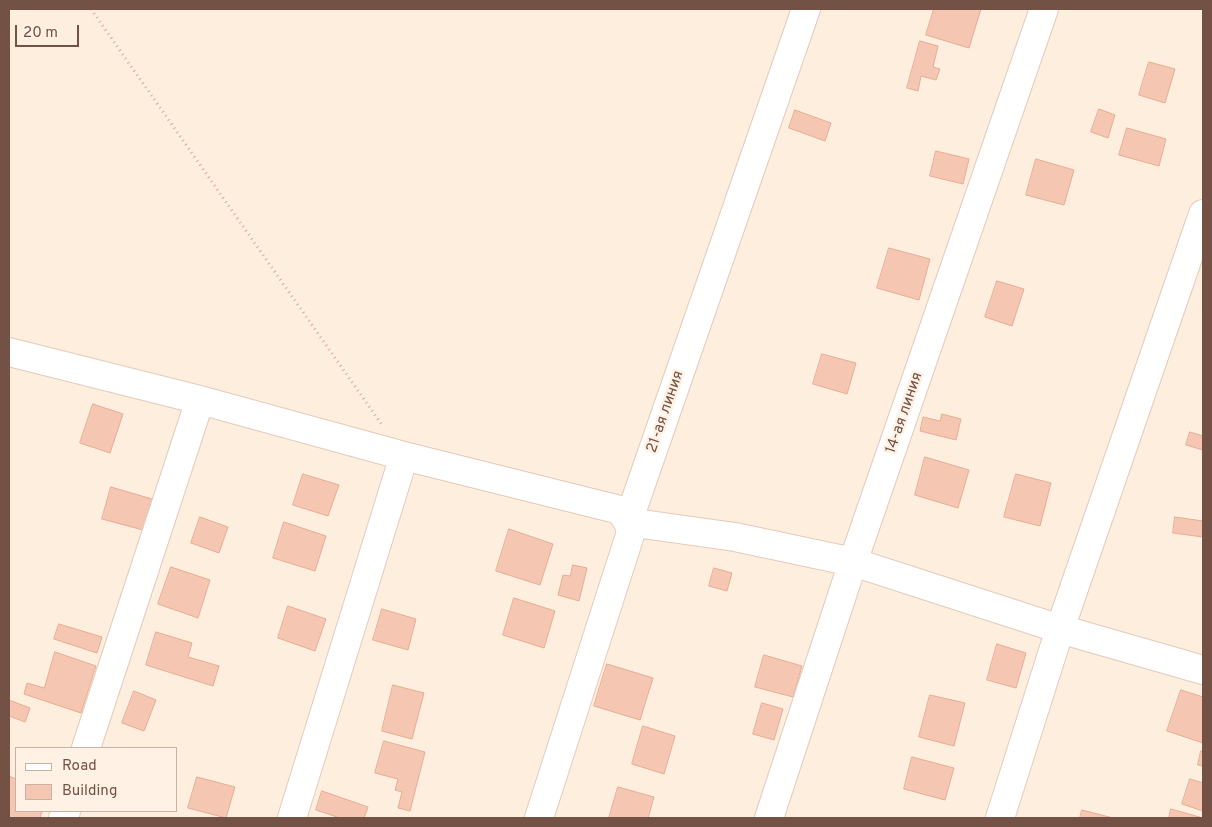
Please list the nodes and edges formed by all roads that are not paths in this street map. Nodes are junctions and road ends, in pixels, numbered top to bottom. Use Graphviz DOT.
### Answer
graph roads {
  1 [pos="806,9"];
  2 [pos="1044,9"];
  3 [pos="1203,214"];
  4 [pos="9,352"];
  5 [pos="200,400"];
  6 [pos="404,456"];
  7 [pos="628,522"];
  8 [pos="853,562"];
  9 [pos="1060,630"];
  10 [pos="1203,670"];
  11 [pos="86,747"];
  12 [pos="292,818"];
  13 [pos="539,818"];
  14 [pos="769,818"];
  15 [pos="1000,818"];
  1 -- 7 [label="street, 21-ая линия"];
  2 -- 8 [label="street, 14-ая линия"];
  3 -- 9 [label="street"];
  4 -- 5 [label="street"];
  5 -- 6 [label="street"];
  5 -- 11 [label="street"];
  6 -- 7 [label="street"];
  6 -- 12 [label="street"];
  7 -- 8 [label="street"];
  7 -- 13 [label="street, 21-ая линия"];
  8 -- 9 [label="street"];
  8 -- 14 [label="street, 14-ая линия"];
  9 -- 10 [label="street"];
  9 -- 15 [label="street"];
}
